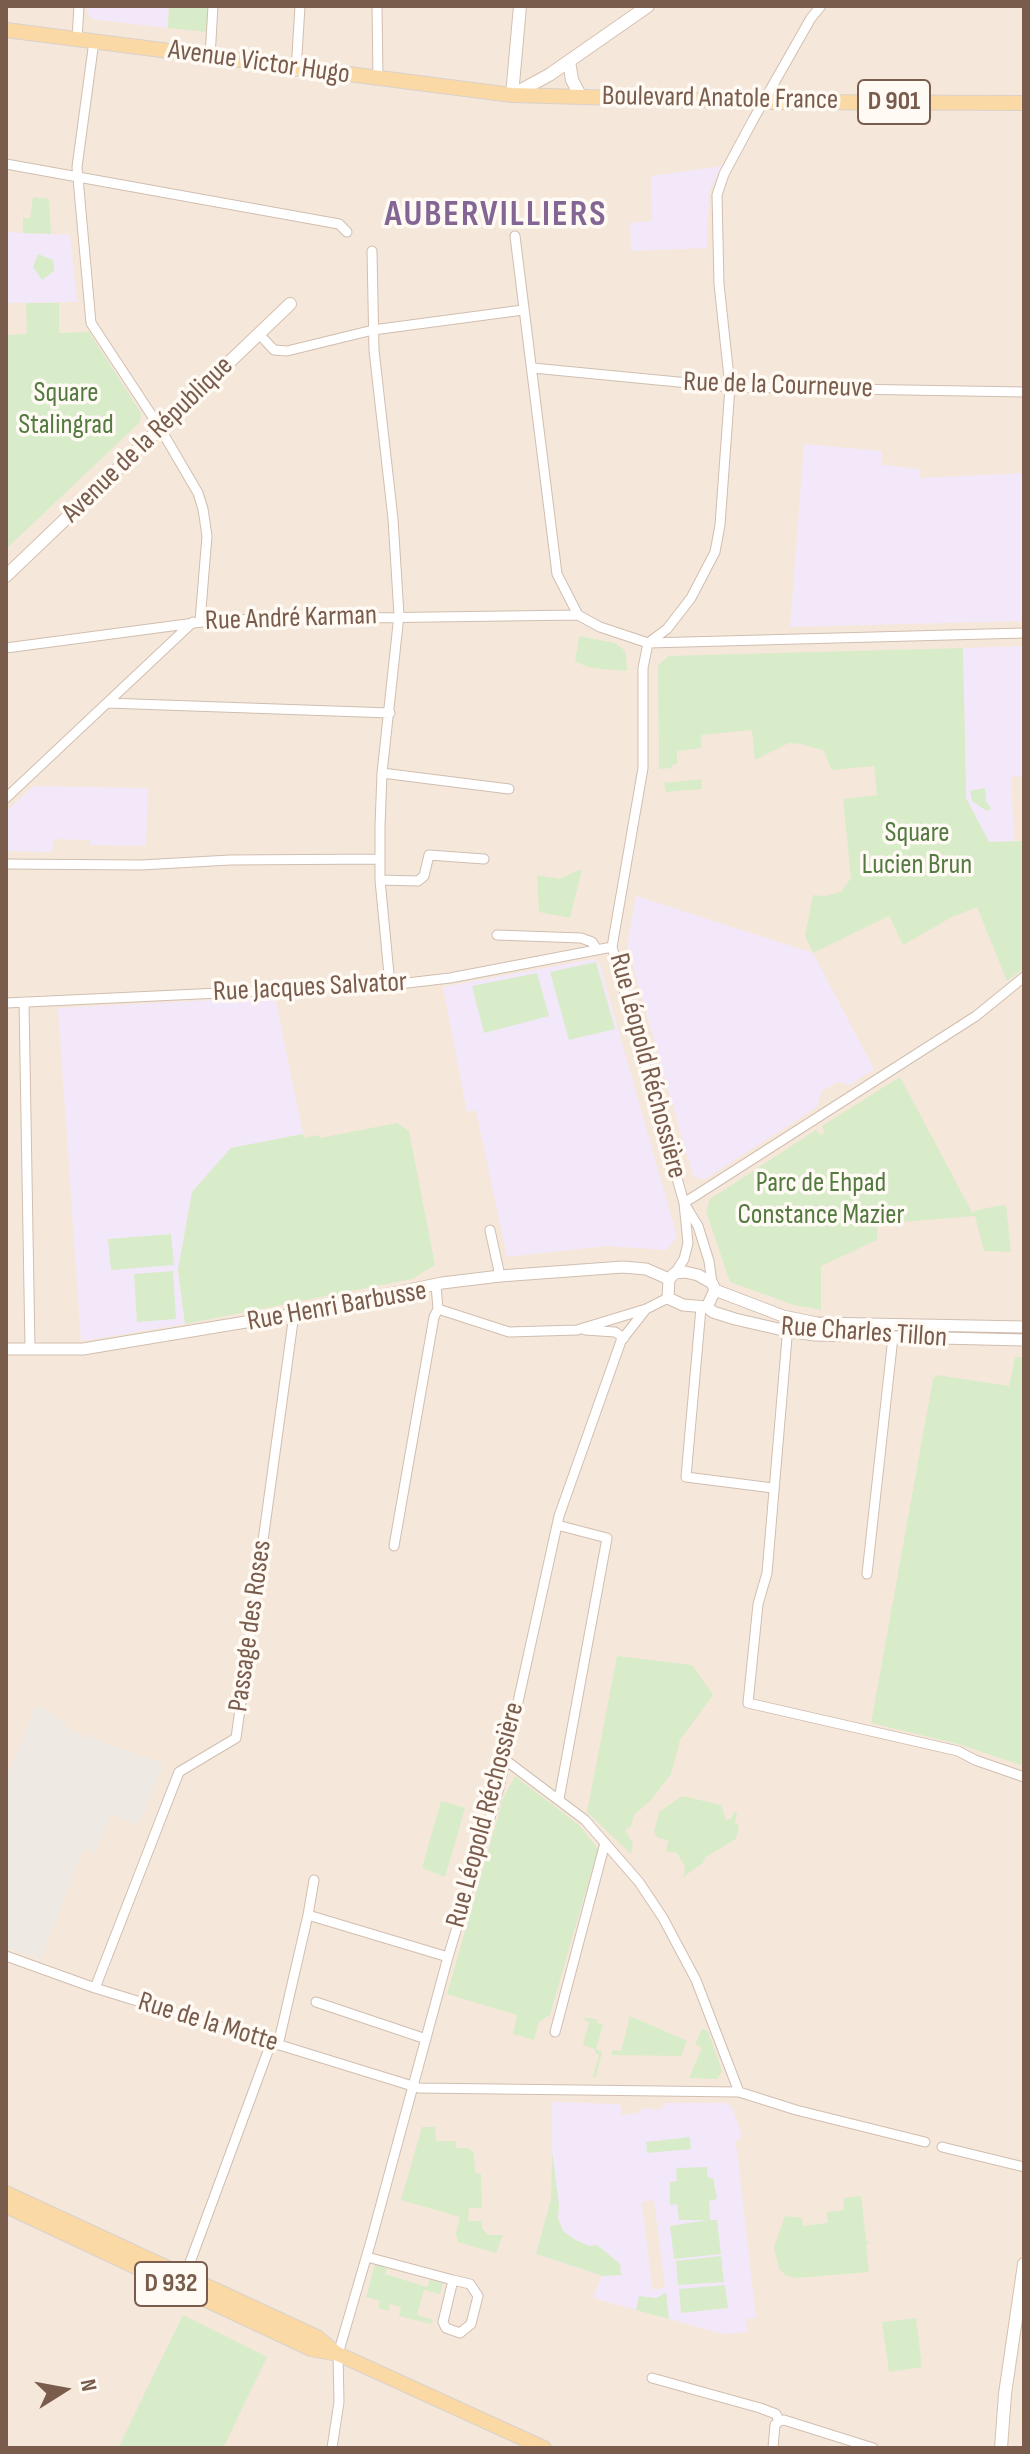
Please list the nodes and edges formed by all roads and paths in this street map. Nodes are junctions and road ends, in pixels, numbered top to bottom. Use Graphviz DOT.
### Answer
graph roads {
  1 [pos="79,6"];
  2 [pos="213,6"];
  3 [pos="300,6"];
  4 [pos="377,6"];
  5 [pos="520,6"];
  6 [pos="648,6"];
  7 [pos="821,6"];
  8 [pos="6,30"];
  9 [pos="77,39"];
  10 [pos="94,41"];
  11 [pos="210,57"];
  12 [pos="569,61"];
  13 [pos="296,72"];
  14 [pos="378,79"];
  15 [pos="512,95"];
  16 [pos="581,97"];
  17 [pos="764,102"];
  18 [pos="1024,103"];
  19 [pos="6,164"];
  20 [pos="77,176"];
  21 [pos="347,232"];
  22 [pos="515,236"];
  23 [pos="372,251"];
  24 [pos="290,304"];
  25 [pos="523,310"];
  26 [pos="373,330"];
  27 [pos="259,334"];
  28 [pos="533,368"];
  29 [pos="730,387"];
  30 [pos="1024,392"];
  31 [pos="160,428"];
  32 [pos="6,576"];
  33 [pos="399,615"];
  34 [pos="578,615"];
  35 [pos="197,621"];
  36 [pos="1024,633"];
  37 [pos="648,643"];
  38 [pos="6,648"];
  39 [pos="107,703"];
  40 [pos="390,713"];
  41 [pos="382,773"];
  42 [pos="509,789"];
  43 [pos="6,798"];
  44 [pos="379,859"];
  45 [pos="484,859"];
  46 [pos="6,864"];
  47 [pos="380,880"];
  48 [pos="497,935"];
  49 [pos="612,947"];
  50 [pos="597,950"];
  51 [pos="1024,977"];
  52 [pos="390,985"];
  53 [pos="24,1002"];
  54 [pos="6,1003"];
  55 [pos="684,1203"];
  56 [pos="490,1230"];
  57 [pos="500,1276"];
  58 [pos="672,1276"];
  59 [pos="436,1285"];
  60 [pos="714,1287"];
  61 [pos="668,1298"];
  62 [pos="704,1308"];
  63 [pos="438,1309"];
  64 [pos="646,1309"];
  65 [pos="294,1314"];
  66 [pos="790,1318"];
  67 [pos="1024,1327"];
  68 [pos="577,1330"];
  69 [pos="787,1331"];
  70 [pos="893,1337"];
  71 [pos="624,1338"];
  72 [pos="1024,1340"];
  73 [pos="6,1349"];
  74 [pos="30,1349"];
  75 [pos="773,1488"];
  76 [pos="557,1525"];
  77 [pos="394,1546"];
  78 [pos="867,1574"];
  79 [pos="504,1759"];
  80 [pos="1024,1777"];
  81 [pos="559,1799"];
  82 [pos="605,1843"];
  83 [pos="314,1880"];
  84 [pos="308,1915"];
  85 [pos="6,1956"];
  86 [pos="448,1957"];
  87 [pos="95,1988"];
  88 [pos="316,2002"];
  89 [pos="555,2032"];
  90 [pos="426,2039"];
  91 [pos="274,2044"];
  92 [pos="412,2086"];
  93 [pos="739,2092"];
  94 [pos="925,2142"];
  95 [pos="942,2147"];
  96 [pos="1024,2167"];
  97 [pos="6,2193"];
  98 [pos="6,2206"];
  99 [pos="367,2257"];
  100 [pos="1024,2264"];
  101 [pos="152,2268"];
  102 [pos="185,2276"];
  103 [pos="453,2280"];
  104 [pos="338,2354"];
  105 [pos="652,2378"];
  106 [pos="777,2423"];
  107 [pos="542,2447"];
  108 [pos="332,2448"];
  109 [pos="773,2448"];
  110 [pos="873,2448"];
  111 [pos="1001,2448"];
  1 -- 9 [label="street"];
  2 -- 11 [label="street"];
  3 -- 13 [label="street"];
  4 -- 14 [label="street"];
  5 -- 15 [label="main road"];
  6 -- 12 [label="main road"];
  7 -- 17 [label="street"];
  8 -- 9 [label="main road, Avenue Victor Hugo / D 901"];
  9 -- 10 [label="main road, Avenue Victor Hugo / D 901"];
  10 -- 11 [label="main road, Avenue Victor Hugo / D 901"];
  10 -- 20 [label="street"];
  11 -- 13 [label="main road, Avenue Victor Hugo / D 901"];
  12 -- 15 [label="main road"];
  12 -- 16 [label="main road"];
  13 -- 14 [label="main road, Avenue Victor Hugo / D 901"];
  14 -- 15 [label="main road, Avenue Victor Hugo / D 901"];
  15 -- 16 [label="main road, Boulevard Anatole France / D 901"];
  16 -- 17 [label="main road, Boulevard Anatole France / D 901"];
  17 -- 18 [label="main road, Boulevard Anatole France / D 901"];
  17 -- 29 [label="street"];
  19 -- 20 [label="street"];
  20 -- 21 [label="street"];
  20 -- 31 [label="street"];
  22 -- 25 [label="street"];
  23 -- 26 [label="street"];
  24 -- 27 [label="main road, Avenue de la République"];
  25 -- 26 [label="street"];
  25 -- 28 [label="street"];
  26 -- 27 [label="street"];
  26 -- 33 [label="street"];
  27 -- 31 [label="main road, Avenue de la République"];
  28 -- 29 [label="street, Rue de la Courneuve"];
  28 -- 34 [label="street"];
  29 -- 30 [label="street, Rue de la Courneuve"];
  29 -- 37 [label="street"];
  31 -- 32 [label="main road, Avenue de la République"];
  31 -- 35 [label="street"];
  33 -- 34 [label="street, Rue André Karman"];
  33 -- 35 [label="street, Rue André Karman"];
  33 -- 40 [label="street"];
  34 -- 37 [label="street"];
  35 -- 38 [label="street, Rue André Karman"];
  35 -- 39 [label="street"];
  36 -- 37 [label="street"];
  37 -- 49 [label="street, Rue Léopold Réchossière"];
  39 -- 40 [label="street"];
  39 -- 43 [label="street"];
  40 -- 41 [label="street"];
  41 -- 42 [label="street"];
  41 -- 44 [label="street"];
  44 -- 46 [label="street"];
  44 -- 47 [label="street"];
  45 -- 47 [label="street"];
  47 -- 52 [label="street"];
  48 -- 50 [label="street"];
  49 -- 50 [label="street, Rue Jacques Salvator"];
  49 -- 55 [label="street, Rue Léopold Réchossière"];
  50 -- 52 [label="street, Rue Jacques Salvator"];
  51 -- 55 [label="street"];
  52 -- 53 [label="street, Rue Jacques Salvator"];
  53 -- 54 [label="street, Rue Jacques Salvator"];
  53 -- 74 [label="street"];
  55 -- 58 [label="street, Rue Léopold Réchossière"];
  55 -- 60 [label="street, Rue Léopold Réchossière"];
  56 -- 57 [label="street"];
  57 -- 58 [label="street, Rue Charles Tillon"];
  57 -- 59 [label="street, Rue Charles Tillon"];
  58 -- 60 [label="street, Rue Charles Tillon"];
  58 -- 61 [label="street"];
  59 -- 63 [label="street, Rue Henri Barbusse"];
  59 -- 65 [label="street, Rue Henri Barbusse"];
  60 -- 62 [label="street"];
  60 -- 66 [label="street, Rue Charles Tillon"];
  61 -- 62 [label="street, Rue Charles Tillon"];
  61 -- 64 [label="street, Rue Léopold Réchossière"];
  62 -- 69 [label="street, Rue Charles Tillon"];
  62 -- 75 [label="street"];
  63 -- 68 [label="street, Rue Henri Barbusse"];
  63 -- 77 [label="street"];
  64 -- 68 [label="street, Rue Henri Barbusse"];
  64 -- 71 [label="street, Rue Léopold Réchossière"];
  65 -- 74 [label="street, Rue Henri Barbusse"];
  65 -- 87 [label="street, Passage des Roses"];
  66 -- 67 [label="street, Rue Charles Tillon"];
  66 -- 69 [label="street"];
  68 -- 71 [label="street"];
  69 -- 70 [label="street, Rue Charles Tillon"];
  69 -- 75 [label="street"];
  70 -- 72 [label="street, Rue Charles Tillon"];
  70 -- 78 [label="street"];
  71 -- 76 [label="street, Rue Léopold Réchossière"];
  73 -- 74 [label="street, Rue Henri Barbusse"];
  75 -- 80 [label="street"];
  76 -- 79 [label="street, Rue Léopold Réchossière"];
  76 -- 81 [label="street"];
  79 -- 81 [label="street"];
  79 -- 86 [label="street, Rue Léopold Réchossière"];
  81 -- 82 [label="street"];
  82 -- 89 [label="street"];
  82 -- 93 [label="street"];
  83 -- 84 [label="street"];
  84 -- 86 [label="street"];
  84 -- 91 [label="street"];
  85 -- 87 [label="street, Rue de la Motte"];
  86 -- 90 [label="street, Rue Léopold Réchossière"];
  87 -- 91 [label="street, Rue de la Motte"];
  88 -- 90 [label="street"];
  90 -- 92 [label="street, Rue Léopold Réchossière"];
  91 -- 92 [label="street, Rue de la Motte"];
  91 -- 102 [label="street"];
  92 -- 93 [label="street, Rue de la Motte"];
  92 -- 99 [label="street, Rue Léopold Réchossière"];
  93 -- 94 [label="street, Rue de la Motte"];
  95 -- 96 [label="street"];
  97 -- 101 [label="main road, D 932"];
  98 -- 101 [label="main road, D 932"];
  99 -- 103 [label="street"];
  99 -- 104 [label="street, Rue Léopold Réchossière"];
  100 -- 111 [label="main road"];
  101 -- 102 [label="main road, D 932"];
  101 -- 104 [label="main road, D 932"];
  102 -- 104 [label="main road, D 932"];
  103 -- 103 [label="street"];
  104 -- 107 [label="main road, D 932"];
  104 -- 108 [label="street, Rue Léopold Réchossière"];
  105 -- 106 [label="street"];
  106 -- 109 [label="street"];
  106 -- 110 [label="street"];
}
